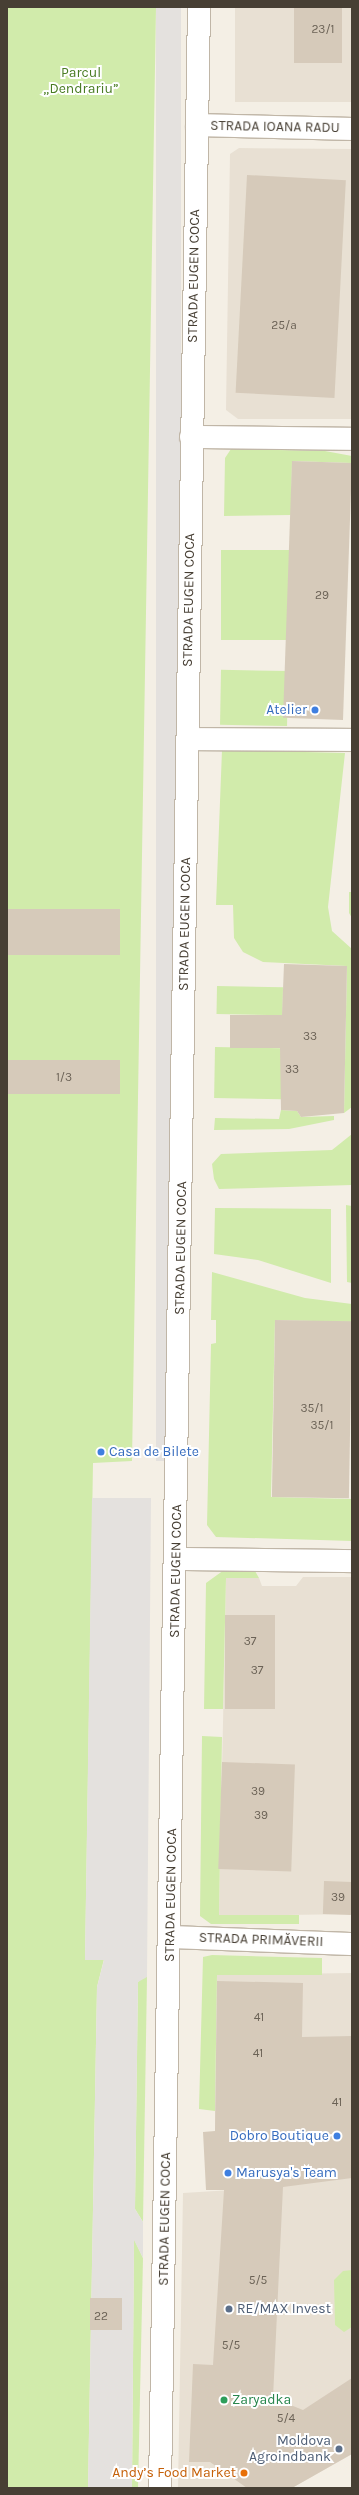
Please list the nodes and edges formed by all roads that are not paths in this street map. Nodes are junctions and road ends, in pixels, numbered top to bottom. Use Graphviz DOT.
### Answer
graph roads {
  1 [pos="199,7"];
  2 [pos="197,126"];
  3 [pos="352,129"];
  4 [pos="191,437"];
  5 [pos="352,439"];
  6 [pos="188,739"];
  7 [pos="352,740"];
  8 [pos="176,1559"];
  9 [pos="352,1561"];
  10 [pos="170,1937"];
  11 [pos="352,1944"];
  12 [pos="160,2488"];
  1 -- 2 [label="street, STRADA EUGEN COCA"];
  2 -- 3 [label="street, STRADA IOANA RADU"];
  2 -- 4 [label="street, STRADA EUGEN COCA"];
  4 -- 5 [label="street"];
  4 -- 6 [label="street, STRADA EUGEN COCA"];
  6 -- 7 [label="street"];
  6 -- 8 [label="street, STRADA EUGEN COCA"];
  8 -- 9 [label="street"];
  8 -- 10 [label="street, STRADA EUGEN COCA"];
  10 -- 11 [label="street, STRADA PRIMĂVERII"];
  10 -- 12 [label="street, STRADA EUGEN COCA"];
}
